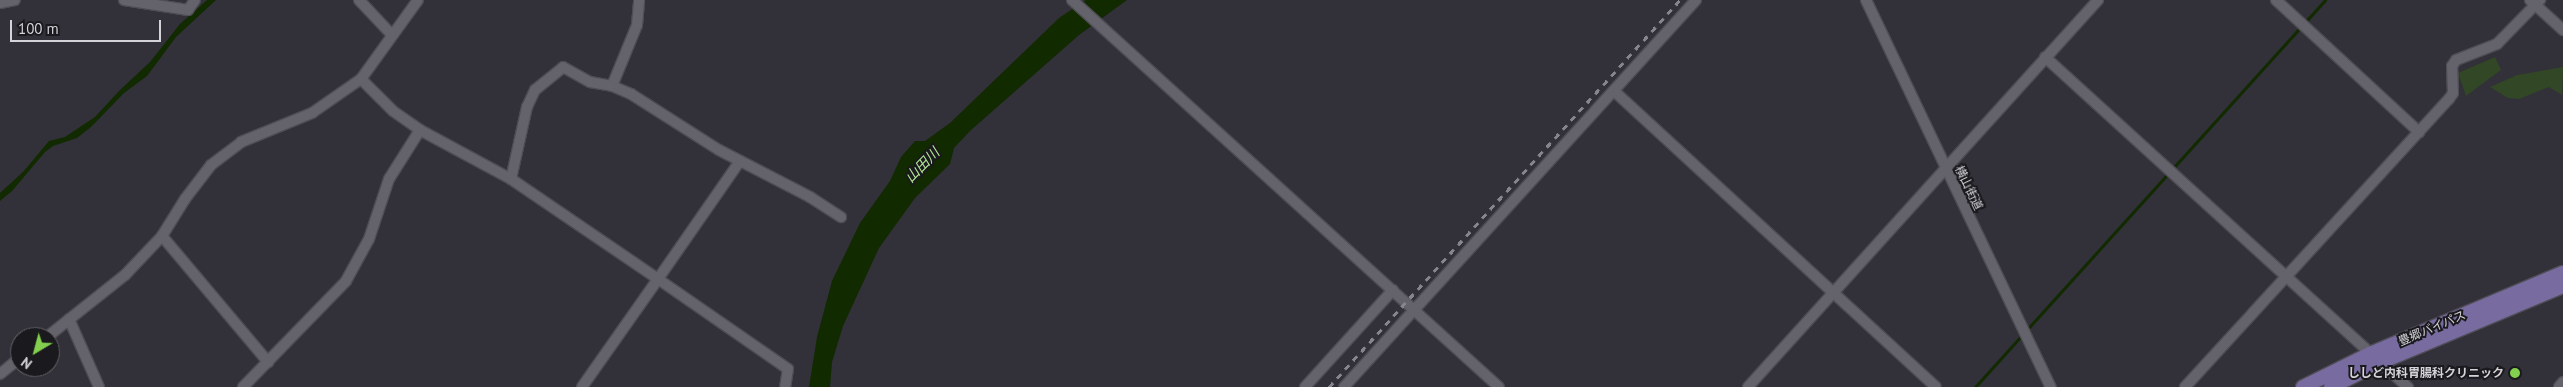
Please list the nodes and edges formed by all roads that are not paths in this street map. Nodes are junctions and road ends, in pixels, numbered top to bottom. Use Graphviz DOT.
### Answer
graph roads {
  1 [pos="15,0"];
  2 [pos="124,0"];
  3 [pos="194,0"];
  4 [pos="359,0"];
  5 [pos="418,0"];
  6 [pos="639,0"];
  7 [pos="1072,0"];
  8 [pos="1696,0"];
  9 [pos="1866,0"];
  10 [pos="2098,0"];
  11 [pos="2276,0"];
  12 [pos="2535,2"];
  13 [pos="0,3"];
  14 [pos="2563,30"];
  15 [pos="392,35"];
  16 [pos="2045,58"];
  17 [pos="361,78"];
  18 [pos="612,86"];
  19 [pos="1614,91"];
  20 [pos="420,130"];
  21 [pos="2419,132"];
  22 [pos="740,161"];
  23 [pos="1946,168"];
  24 [pos="512,180"];
  25 [pos="841,217"];
  26 [pos="162,236"];
  27 [pos="2563,273"];
  28 [pos="2287,276"];
  29 [pos="658,279"];
  30 [pos="2563,286"];
  31 [pos="1393,290"];
  32 [pos="1835,293"];
  33 [pos="1415,310"];
  34 [pos="69,320"];
  35 [pos="60,327"];
  36 [pos="2376,358"];
  37 [pos="268,362"];
  38 [pos="10,366"];
  39 [pos="0,374"];
  40 [pos="2563,382"];
  41 [pos="99,387"];
  42 [pos="243,387"];
  43 [pos="582,387"];
  44 [pos="785,387"];
  45 [pos="1305,387"];
  46 [pos="1344,387"];
  47 [pos="1499,387"];
  48 [pos="1748,387"];
  49 [pos="1936,387"];
  50 [pos="2050,387"];
  51 [pos="2185,387"];
  52 [pos="2303,387"];
  53 [pos="2331,387"];
  54 [pos="2408,387"];
  55 [pos="2558,387"];
  1 -- 13 [label="street"];
  2 -- 3 [label="street"];
  4 -- 15 [label="street"];
  5 -- 15 [label="street"];
  6 -- 18 [label="street"];
  7 -- 31 [label="street"];
  8 -- 19 [label="street"];
  9 -- 23 [label="street, 横山街道"];
  10 -- 16 [label="street"];
  11 -- 21 [label="street"];
  12 -- 14 [label="street"];
  12 -- 21 [label="street"];
  15 -- 17 [label="street"];
  16 -- 23 [label="street"];
  16 -- 28 [label="street"];
  17 -- 20 [label="street"];
  17 -- 26 [label="street"];
  18 -- 22 [label="street"];
  18 -- 24 [label="street"];
  19 -- 32 [label="street"];
  19 -- 33 [label="street"];
  20 -- 24 [label="street"];
  20 -- 37 [label="street"];
  21 -- 28 [label="street"];
  22 -- 25 [label="street"];
  22 -- 29 [label="street"];
  23 -- 32 [label="street"];
  23 -- 50 [label="street, 横山街道"];
  24 -- 29 [label="street"];
  26 -- 34 [label="street"];
  26 -- 37 [label="street"];
  27 -- 36 [label="main road, 豊郷バイパス"];
  28 -- 36 [label="street"];
  28 -- 51 [label="street"];
  29 -- 43 [label="street"];
  29 -- 44 [label="street"];
  30 -- 36 [label="main road, 豊郷バイパス"];
  31 -- 33 [label="street"];
  31 -- 45 [label="street"];
  32 -- 48 [label="street"];
  32 -- 49 [label="street"];
  33 -- 46 [label="street"];
  33 -- 47 [label="street"];
  34 -- 35 [label="street"];
  34 -- 41 [label="street"];
  36 -- 52 [label="main road, 豊郷バイパス"];
  36 -- 53 [label="main road, 豊郷バイパス"];
  36 -- 54 [label="street"];
  37 -- 42 [label="street"];
  38 -- 39 [label="street"];
  40 -- 55 [label="street"];
}
